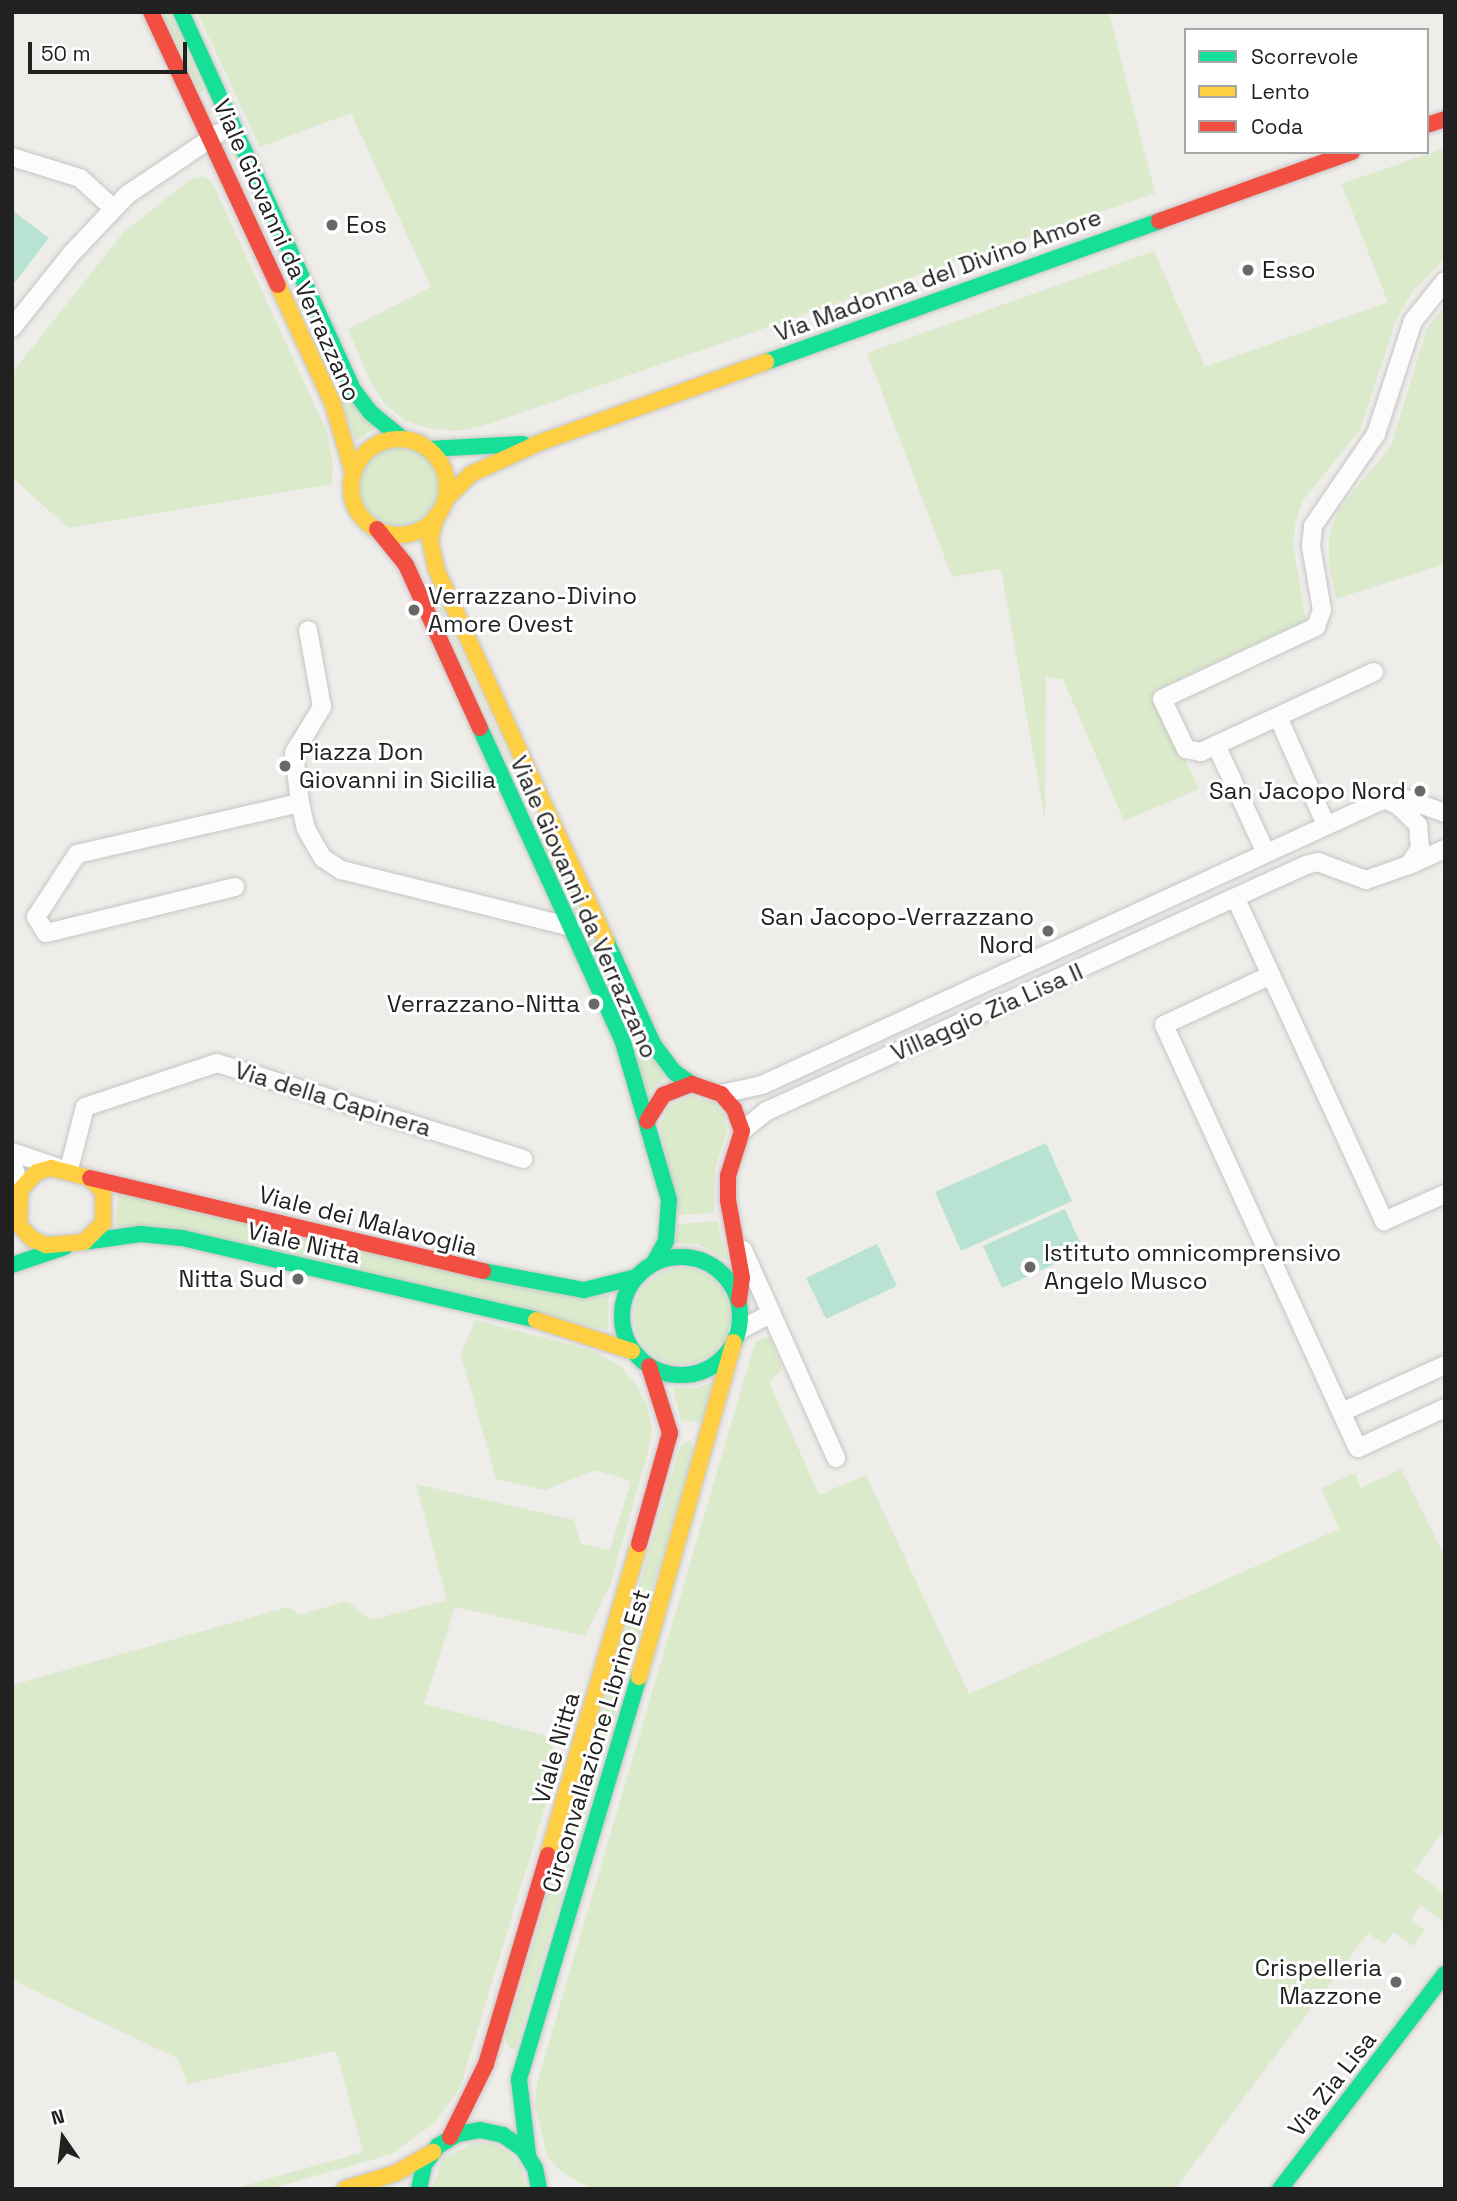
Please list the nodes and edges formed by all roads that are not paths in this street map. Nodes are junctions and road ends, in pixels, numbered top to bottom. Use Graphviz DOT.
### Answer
graph roads {
  1 [pos="151,12"];
  2 [pos="181,12"];
  3 [pos="233,127"];
  4 [pos="211,136"];
  5 [pos="1346,154"];
  6 [pos="12,157"];
  7 [pos="114,209"];
  8 [pos="1445,281"];
  9 [pos="318,311"];
  10 [pos="295,321"];
  11 [pos="12,328"];
  12 [pos="404,439"];
  13 [pos="541,442"];
  14 [pos="428,449"];
  15 [pos="353,474"];
  16 [pos="445,499"];
  17 [pos="436,516"];
  18 [pos="377,529"];
  19 [pos="308,630"];
  20 [pos="1374,672"];
  21 [pos="1278,716"];
  22 [pos="1216,745"];
  23 [pos="1385,799"];
  24 [pos="300,803"];
  25 [pos="1445,813"];
  26 [pos="1326,825"];
  27 [pos="1445,849"];
  28 [pos="1266,853"];
  29 [pos="1409,865"];
  30 [pos="234,887"];
  31 [pos="1236,899"];
  32 [pos="571,927"];
  33 [pos="1271,975"];
  34 [pos="692,1084"];
  35 [pos="721,1094"];
  36 [pos="647,1122"];
  37 [pos="742,1131"];
  38 [pos="12,1152"];
  39 [pos="523,1159"];
  40 [pos="12,1160"];
  41 [pos="64,1169"];
  42 [pos="90,1178"];
  43 [pos="20,1190"];
  44 [pos="1445,1194"];
  45 [pos="16,1228"];
  46 [pos="736,1234"];
  47 [pos="77,1243"];
  48 [pos="654,1264"];
  49 [pos="12,1265"];
  50 [pos="636,1277"];
  51 [pos="739,1304"];
  52 [pos="772,1313"];
  53 [pos="736,1337"];
  54 [pos="632,1351"];
  55 [pos="1445,1364"];
  56 [pos="649,1366"];
  57 [pos="1445,1408"];
  58 [pos="1342,1412"];
  59 [pos="836,1458"];
  60 [pos="1445,1974"];
  61 [pos="450,2137"];
  62 [pos="433,2152"];
  63 [pos="531,2161"];
  64 [pos="345,2189"];
  65 [pos="419,2189"];
  66 [pos="539,2189"];
  67 [pos="559,2189"];
  68 [pos="1280,2189"];
  1 -- 4 [label="main road, Viale Giovanni da Verrazzano"];
  2 -- 3 [label="main road, Viale Giovanni da Verrazzano"];
  3 -- 4 [label="street"];
  3 -- 9 [label="main road, Viale Giovanni da Verrazzano"];
  4 -- 7 [label="street"];
  4 -- 10 [label="main road, Viale Giovanni da Verrazzano"];
  5 -- 13 [label="main road, Via Madonna del Divino Amore"];
  6 -- 7 [label="street"];
  7 -- 11 [label="street"];
  8 -- 22 [label="street"];
  9 -- 10 [label="main road"];
  9 -- 12 [label="main road, Viale Giovanni da Verrazzano"];
  10 -- 15 [label="main road, Viale Giovanni da Verrazzano"];
  12 -- 14 [label="main road"];
  12 -- 15 [label="main road"];
  13 -- 14 [label="main road"];
  13 -- 16 [label="main road"];
  14 -- 16 [label="main road"];
  15 -- 18 [label="main road"];
  16 -- 17 [label="main road"];
  17 -- 18 [label="main road"];
  17 -- 34 [label="main road, Viale Giovanni da Verrazzano"];
  18 -- 32 [label="main road, Viale Giovanni da Verrazzano"];
  19 -- 24 [label="street"];
  20 -- 21 [label="street"];
  21 -- 22 [label="street"];
  21 -- 26 [label="street"];
  22 -- 28 [label="street"];
  23 -- 25 [label="street"];
  23 -- 26 [label="street"];
  23 -- 29 [label="street"];
  24 -- 30 [label="street"];
  24 -- 32 [label="street"];
  26 -- 28 [label="street"];
  27 -- 29 [label="street, Villaggio Zia Lisa II"];
  28 -- 35 [label="street"];
  29 -- 31 [label="street, Villaggio Zia Lisa II"];
  31 -- 33 [label="street"];
  31 -- 37 [label="street, Villaggio Zia Lisa II"];
  32 -- 36 [label="main road, Viale Giovanni da Verrazzano"];
  33 -- 44 [label="street"];
  33 -- 58 [label="street"];
  34 -- 35 [label="main road"];
  34 -- 36 [label="main road"];
  35 -- 37 [label="main road"];
  36 -- 48 [label="main road, Viale Giovanni da Verrazzano"];
  37 -- 46 [label="main road"];
  38 -- 41 [label="street"];
  39 -- 41 [label="street, Via della Capinera"];
  40 -- 43 [label="street"];
  41 -- 42 [label="main road"];
  41 -- 43 [label="main road"];
  42 -- 47 [label="main road"];
  42 -- 50 [label="main road, Viale dei Malavoglia"];
  43 -- 45 [label="main road"];
  45 -- 47 [label="main road"];
  46 -- 51 [label="main road"];
  46 -- 52 [label="street"];
  47 -- 49 [label="main road, Viale Nitta"];
  47 -- 54 [label="main road, Viale Nitta"];
  48 -- 50 [label="main road"];
  48 -- 51 [label="main road"];
  50 -- 54 [label="main road"];
  51 -- 53 [label="main road"];
  52 -- 53 [label="street"];
  52 -- 59 [label="street"];
  53 -- 56 [label="main road"];
  53 -- 63 [label="main road, Circonvallazione Librino Est"];
  54 -- 56 [label="main road"];
  55 -- 58 [label="street"];
  56 -- 61 [label="main road, Viale Nitta"];
  57 -- 58 [label="street"];
  60 -- 68 [label="main road, Via Zia Lisa"];
  61 -- 62 [label="main road"];
  61 -- 63 [label="main road"];
  62 -- 64 [label="main road"];
  62 -- 65 [label="main road"];
  63 -- 66 [label="main road, Circonvallazione Librino Est"];
  63 -- 67 [label="main road"];
}
